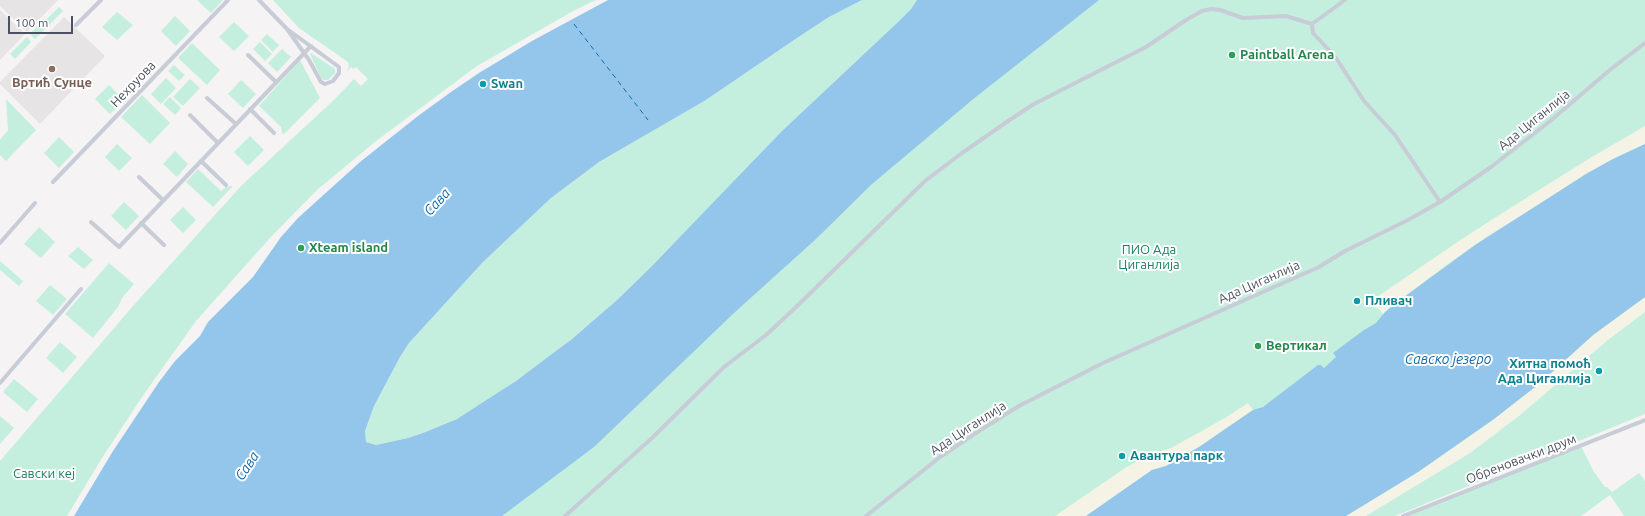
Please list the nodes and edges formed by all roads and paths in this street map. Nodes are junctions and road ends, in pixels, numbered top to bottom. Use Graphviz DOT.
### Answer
graph roads {
  1 [pos="101,0"];
  2 [pos="228,0"];
  3 [pos="259,0"];
  4 [pos="1345,0"];
  5 [pos="1312,24"];
  6 [pos="76,26"];
  7 [pos="287,29"];
  8 [pos="1645,43"];
  9 [pos="311,46"];
  10 [pos="304,53"];
  11 [pos="248,55"];
  12 [pos="276,82"];
  13 [pos="207,98"];
  14 [pos="250,109"];
  15 [pos="190,115"];
  16 [pos="236,124"];
  17 [pos="274,133"];
  18 [pos="218,143"];
  19 [pos="201,161"];
  20 [pos="139,177"];
  21 [pos="53,182"];
  22 [pos="226,185"];
  23 [pos="163,200"];
  24 [pos="1440,202"];
  25 [pos="35,203"];
  26 [pos="91,222"];
  27 [pos="142,223"];
  28 [pos="0,243"];
  29 [pos="164,245"];
  30 [pos="81,289"];
  31 [pos="0,383"];
  32 [pos="1645,420"];
  33 [pos="565,516"];
  34 [pos="866,516"];
  35 [pos="1403,516"];
  1 -- 6 [label="street"];
  2 -- 21 [label="street, Нехруова"];
  3 -- 7 [label="street"];
  4 -- 5 [label="street"];
  5 -- 24 [label="street"];
  5 -- 33 [label="street"];
  7 -- 9 [label="street"];
  7 -- 10 [label="street"];
  8 -- 24 [label="street, Ада Циганлија"];
  9 -- 10 [label="street"];
  9 -- 10 [label="street"];
  10 -- 12 [label="street"];
  11 -- 12 [label="street"];
  12 -- 14 [label="street"];
  13 -- 16 [label="street"];
  14 -- 16 [label="street"];
  14 -- 17 [label="street"];
  15 -- 18 [label="street"];
  16 -- 18 [label="street"];
  18 -- 19 [label="street"];
  19 -- 22 [label="street"];
  19 -- 23 [label="street"];
  20 -- 23 [label="street"];
  23 -- 27 [label="street"];
  24 -- 34 [label="street, Ада Циганлија"];
  25 -- 28 [label="street"];
  26 -- 27 [label="street"];
  27 -- 29 [label="street"];
  30 -- 31 [label="street"];
  32 -- 35 [label="street, Обреновачки друм"];
}
